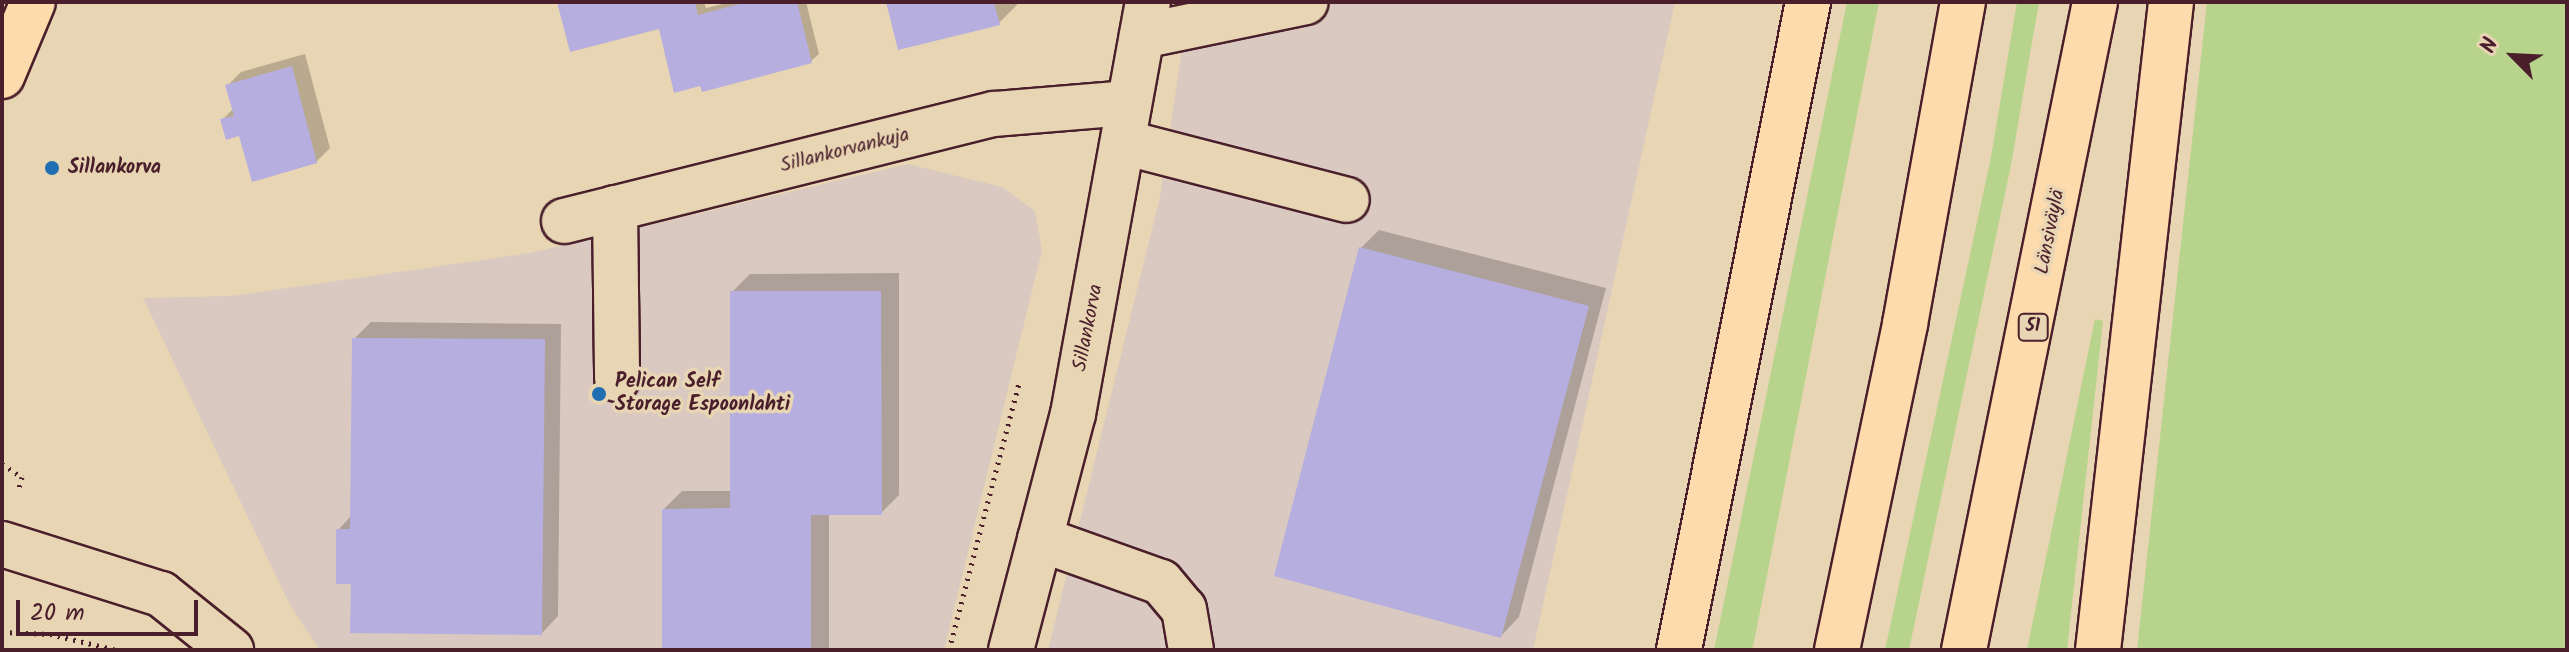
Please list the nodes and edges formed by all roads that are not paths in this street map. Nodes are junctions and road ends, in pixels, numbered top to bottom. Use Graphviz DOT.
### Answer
graph roads {
  1 [pos="33,2"];
  2 [pos="1306,2"];
  3 [pos="1808,2"];
  4 [pos="1963,2"];
  5 [pos="2095,2"];
  6 [pos="2171,2"];
  7 [pos="1145,19"];
  8 [pos="2,76"];
  9 [pos="1126,123"];
  10 [pos="1347,200"];
  11 [pos="615,208"];
  12 [pos="564,221"];
  13 [pos="617,379"];
  14 [pos="1712,485"];
  15 [pos="1040,539"];
  16 [pos="2,544"];
  17 [pos="231,650"];
  18 [pos="1011,650"];
  19 [pos="1191,650"];
  20 [pos="1654,650"];
  21 [pos="1679,650"];
  22 [pos="1837,650"];
  23 [pos="1964,650"];
  24 [pos="2098,650"];
  1 -- 8 [label="main road"];
  2 -- 7 [label="street"];
  3 -- 14 [label="main road"];
  4 -- 22 [label="main road"];
  5 -- 23 [label="main road, Länsiväylä / 51"];
  6 -- 24 [label="main road"];
  7 -- 9 [label="street, Sillankorva"];
  9 -- 10 [label="street, Sillankorvankuja"];
  9 -- 11 [label="street, Sillankorvankuja"];
  9 -- 15 [label="street, Sillankorva"];
  11 -- 12 [label="street, Sillankorvankuja"];
  11 -- 13 [label="street"];
  14 -- 20 [label="main road"];
  14 -- 21 [label="main road"];
  15 -- 18 [label="street, Sillankorva"];
  15 -- 19 [label="street"];
  16 -- 17 [label="street"];
}
